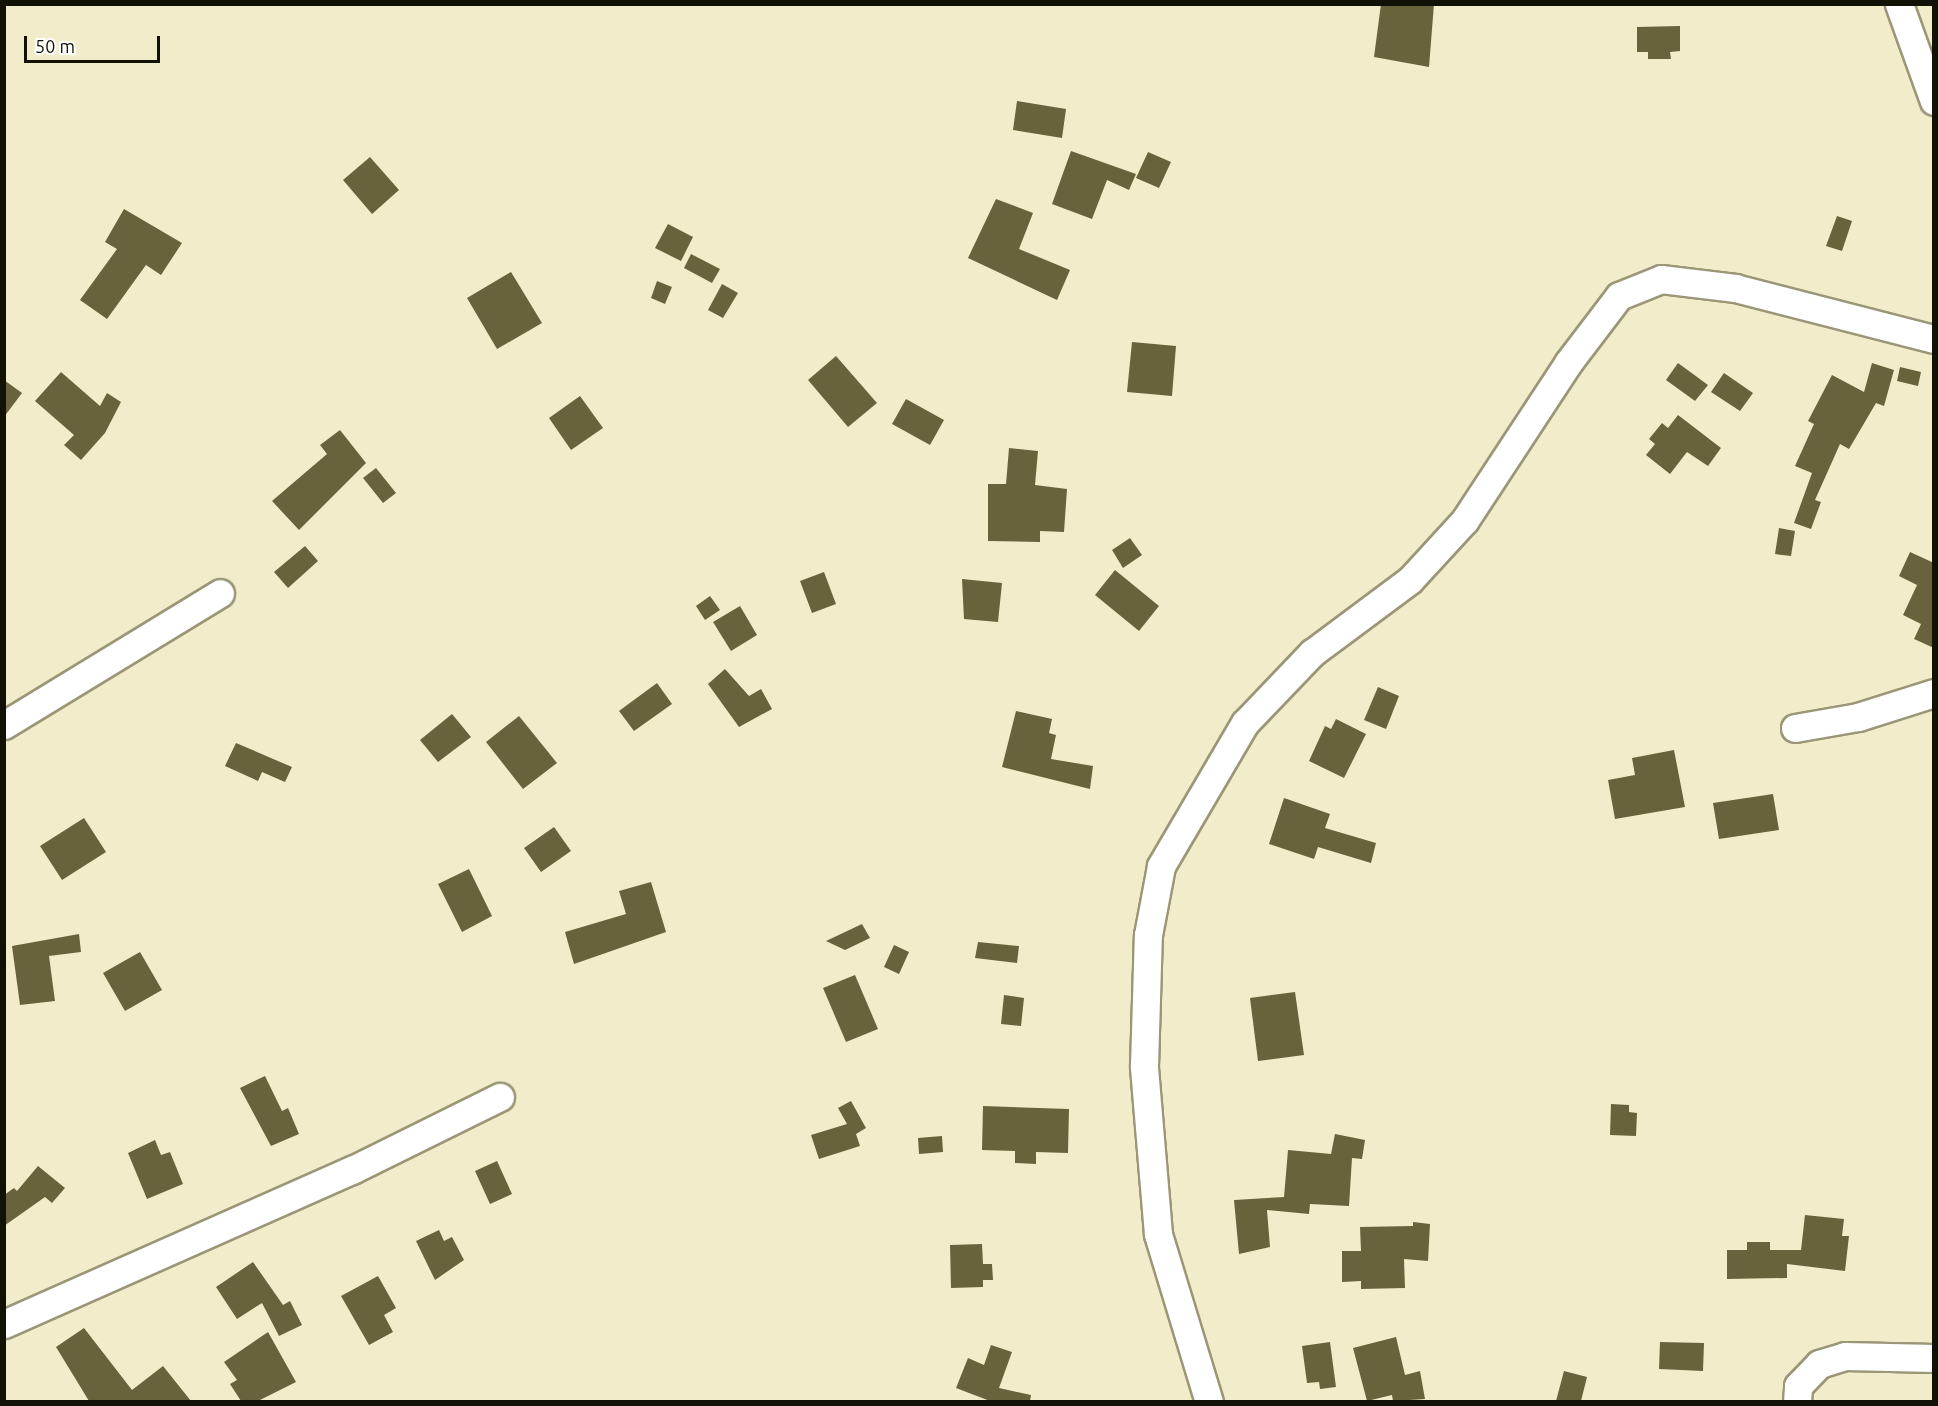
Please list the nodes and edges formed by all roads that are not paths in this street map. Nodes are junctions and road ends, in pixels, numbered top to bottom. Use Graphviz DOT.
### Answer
graph roads {
  1 [pos="1899,4"];
  2 [pos="1934,101"];
  3 [pos="1934,339"];
  4 [pos="220,594"];
  5 [pos="1934,693"];
  6 [pos="4,725"];
  7 [pos="1795,728"];
  8 [pos="500,1097"];
  9 [pos="4,1323"];
  10 [pos="1934,1358"];
  11 [pos="1209,1401"];
  12 [pos="1797,1401"];
  1 -- 2 [label="street"];
  3 -- 11 [label="street"];
  4 -- 6 [label="street"];
  5 -- 7 [label="street"];
  8 -- 9 [label="street"];
  10 -- 12 [label="street"];
}
